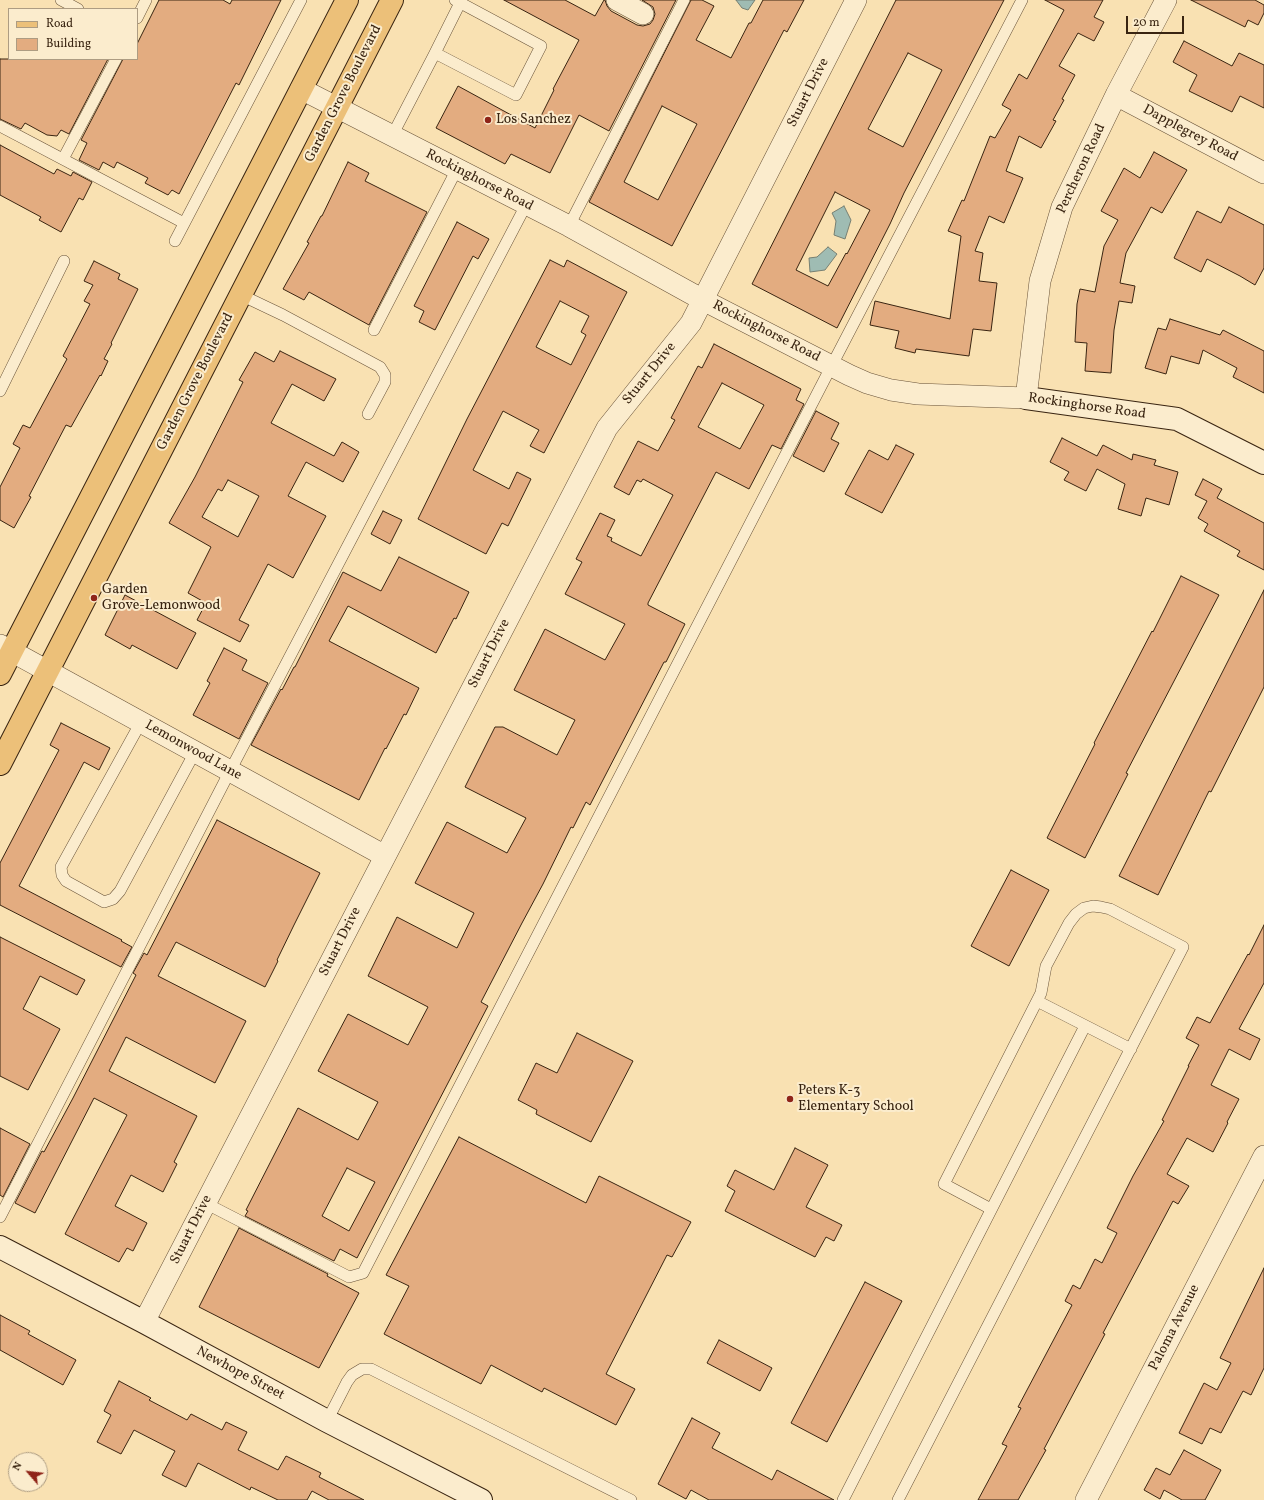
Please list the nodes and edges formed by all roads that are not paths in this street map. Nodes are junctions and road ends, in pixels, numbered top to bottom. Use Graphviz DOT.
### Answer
graph roads {
  1 [pos="61,0"];
  2 [pos="146,0"];
  3 [pos="301,0"];
  4 [pos="347,0"];
  5 [pos="392,0"];
  6 [pos="617,0"];
  7 [pos="684,0"];
  8 [pos="856,0"];
  9 [pos="1022,0"];
  10 [pos="1166,0"];
  11 [pos="458,1"];
  12 [pos="76,8"];
  13 [pos="643,14"];
  14 [pos="138,16"];
  15 [pos="435,53"];
  16 [pos="115,60"];
  17 [pos="301,89"];
  18 [pos="1116,95"];
  19 [pos="337,108"];
  20 [pos="0,126"];
  21 [pos="392,136"];
  22 [pos="63,159"];
  23 [pos="457,169"];
  24 [pos="1264,173"];
  25 [pos="526,205"];
  26 [pos="184,223"];
  27 [pos="569,226"];
  28 [pos="175,241"];
  29 [pos="64,261"];
  30 [pos="241,295"];
  31 [pos="703,300"];
  32 [pos="374,330"];
  33 [pos="832,365"];
  34 [pos="0,391"];
  35 [pos="1026,398"];
  36 [pos="368,414"];
  37 [pos="1264,463"];
  38 [pos="6,648"];
  39 [pos="48,671"];
  40 [pos="0,674"];
  41 [pos="141,722"];
  42 [pos="195,752"];
  43 [pos="0,764"];
  44 [pos="230,771"];
  45 [pos="385,856"];
  46 [pos="1037,1001"];
  47 [pos="1086,1026"];
  48 [pos="1131,1049"];
  49 [pos="1264,1156"];
  50 [pos="205,1203"];
  51 [pos="991,1210"];
  52 [pos="0,1217"];
  53 [pos="0,1247"];
  54 [pos="144,1322"];
  55 [pos="327,1421"];
  56 [pos="481,1500"];
  57 [pos="631,1500"];
  58 [pos="843,1500"];
  59 [pos="898,1500"];
  60 [pos="1086,1500"];
  1 -- 12 [label="lane"];
  2 -- 14 [label="lane"];
  3 -- 26 [label="lane"];
  4 -- 17 [label="main road"];
  5 -- 19 [label="main road, Garden Grove Boulevard"];
  6 -- 13 [label="street"];
  7 -- 27 [label="lane"];
  8 -- 31 [label="street, Stuart Drive"];
  9 -- 33 [label="lane"];
  10 -- 18 [label="street, Percheron Road"];
  11 -- 15 [label="lane"];
  11 -- 15 [label="lane"];
  15 -- 21 [label="lane"];
  16 -- 22 [label="lane"];
  17 -- 19 [label="street, Rockinghorse Road"];
  17 -- 38 [label="main road"];
  18 -- 24 [label="street, Dapplegrey Road"];
  18 -- 35 [label="street, Percheron Road"];
  19 -- 21 [label="street, Rockinghorse Road"];
  19 -- 30 [label="main road, Garden Grove Boulevard"];
  20 -- 22 [label="lane"];
  21 -- 23 [label="street, Rockinghorse Road"];
  22 -- 26 [label="lane"];
  23 -- 25 [label="street, Rockinghorse Road"];
  23 -- 32 [label="lane"];
  25 -- 27 [label="street, Rockinghorse Road"];
  25 -- 44 [label="lane"];
  26 -- 28 [label="lane"];
  27 -- 31 [label="street, Rockinghorse Road"];
  29 -- 34 [label="lane"];
  30 -- 36 [label="lane"];
  30 -- 39 [label="main road, Garden Grove Boulevard"];
  31 -- 33 [label="street, Rockinghorse Road"];
  31 -- 45 [label="street, Stuart Drive"];
  33 -- 35 [label="street, Rockinghorse Road"];
  33 -- 50 [label="lane"];
  35 -- 37 [label="street, Rockinghorse Road"];
  38 -- 39 [label="street, Lemonwood Lane"];
  38 -- 40 [label="main road"];
  39 -- 41 [label="street, Lemonwood Lane"];
  39 -- 43 [label="main road, Garden Grove Boulevard"];
  41 -- 42 [label="street, Lemonwood Lane"];
  41 -- 42 [label="lane"];
  42 -- 44 [label="street, Lemonwood Lane"];
  44 -- 45 [label="street, Lemonwood Lane"];
  44 -- 52 [label="lane"];
  45 -- 50 [label="street, Stuart Drive"];
  46 -- 47 [label="lane"];
  46 -- 48 [label="lane"];
  46 -- 51 [label="lane"];
  47 -- 48 [label="lane"];
  47 -- 51 [label="lane"];
  48 -- 59 [label="lane"];
  49 -- 60 [label="street, Paloma Avenue"];
  50 -- 54 [label="street, Stuart Drive"];
  51 -- 58 [label="lane"];
  53 -- 54 [label="street, Newhope Street"];
  54 -- 55 [label="street, Newhope Street"];
  55 -- 56 [label="street, Newhope Street"];
  55 -- 57 [label="lane"];
}
